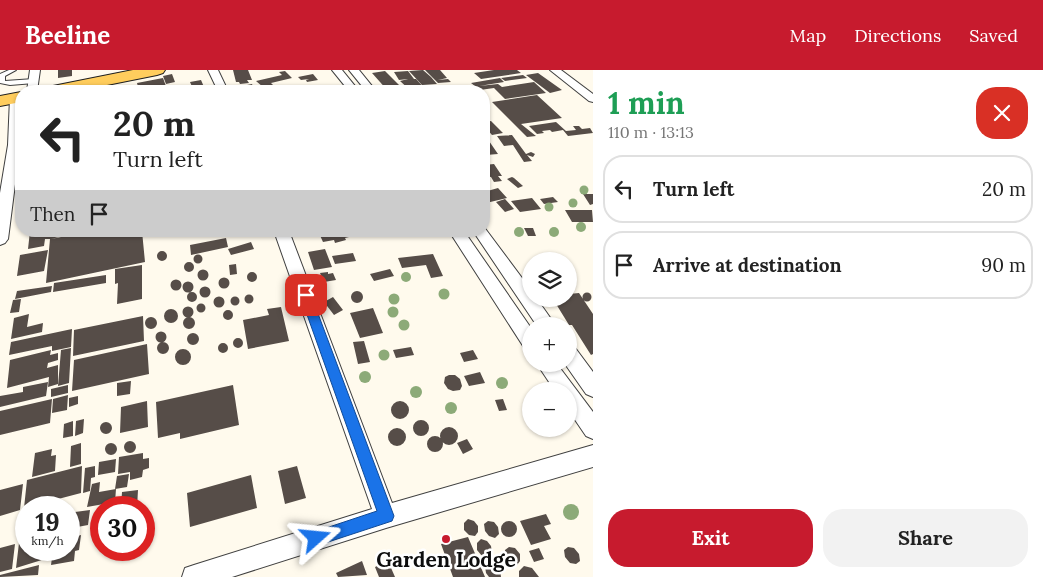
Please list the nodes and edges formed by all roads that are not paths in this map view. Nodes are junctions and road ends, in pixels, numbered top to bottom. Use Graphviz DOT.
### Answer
graph roads {
  1 [pos="13,70"];
  2 [pos="157,70"];
  3 [pos="213,70"];
  4 [pos="337,70"];
  5 [pos="354,70"];
  6 [pos="555,70"];
  7 [pos="34,81"];
  8 [pos="83,85"];
  9 [pos="219,85"];
  10 [pos="349,85"];
  11 [pos="366,85"];
  12 [pos="593,98"];
  13 [pos="12,99"];
  14 [pos="3,203"];
  15 [pos="283,237"];
  16 [pos="460,237"];
  17 [pos="484,237"];
  18 [pos="0,239"];
  19 [pos="541,317"];
  20 [pos="522,329"];
  21 [pos="577,366"];
  22 [pos="593,388"];
  23 [pos="577,407"];
  24 [pos="593,429"];
  25 [pos="593,456"];
  26 [pos="386,516"];
  27 [pos="194,577"];
  1 -- 7 [label="lane"];
  2 -- 8 [label="main road"];
  3 -- 9 [label="street"];
  4 -- 10 [label="street"];
  5 -- 11 [label="street"];
  6 -- 12 [label="street"];
  13 -- 14 [label="street"];
  14 -- 18 [label="street"];
  15 -- 26 [label="street"];
  16 -- 20 [label="street"];
  17 -- 19 [label="street"];
  21 -- 22 [label="street"];
  23 -- 24 [label="street"];
  25 -- 26 [label="street"];
  26 -- 27 [label="street"];
}
